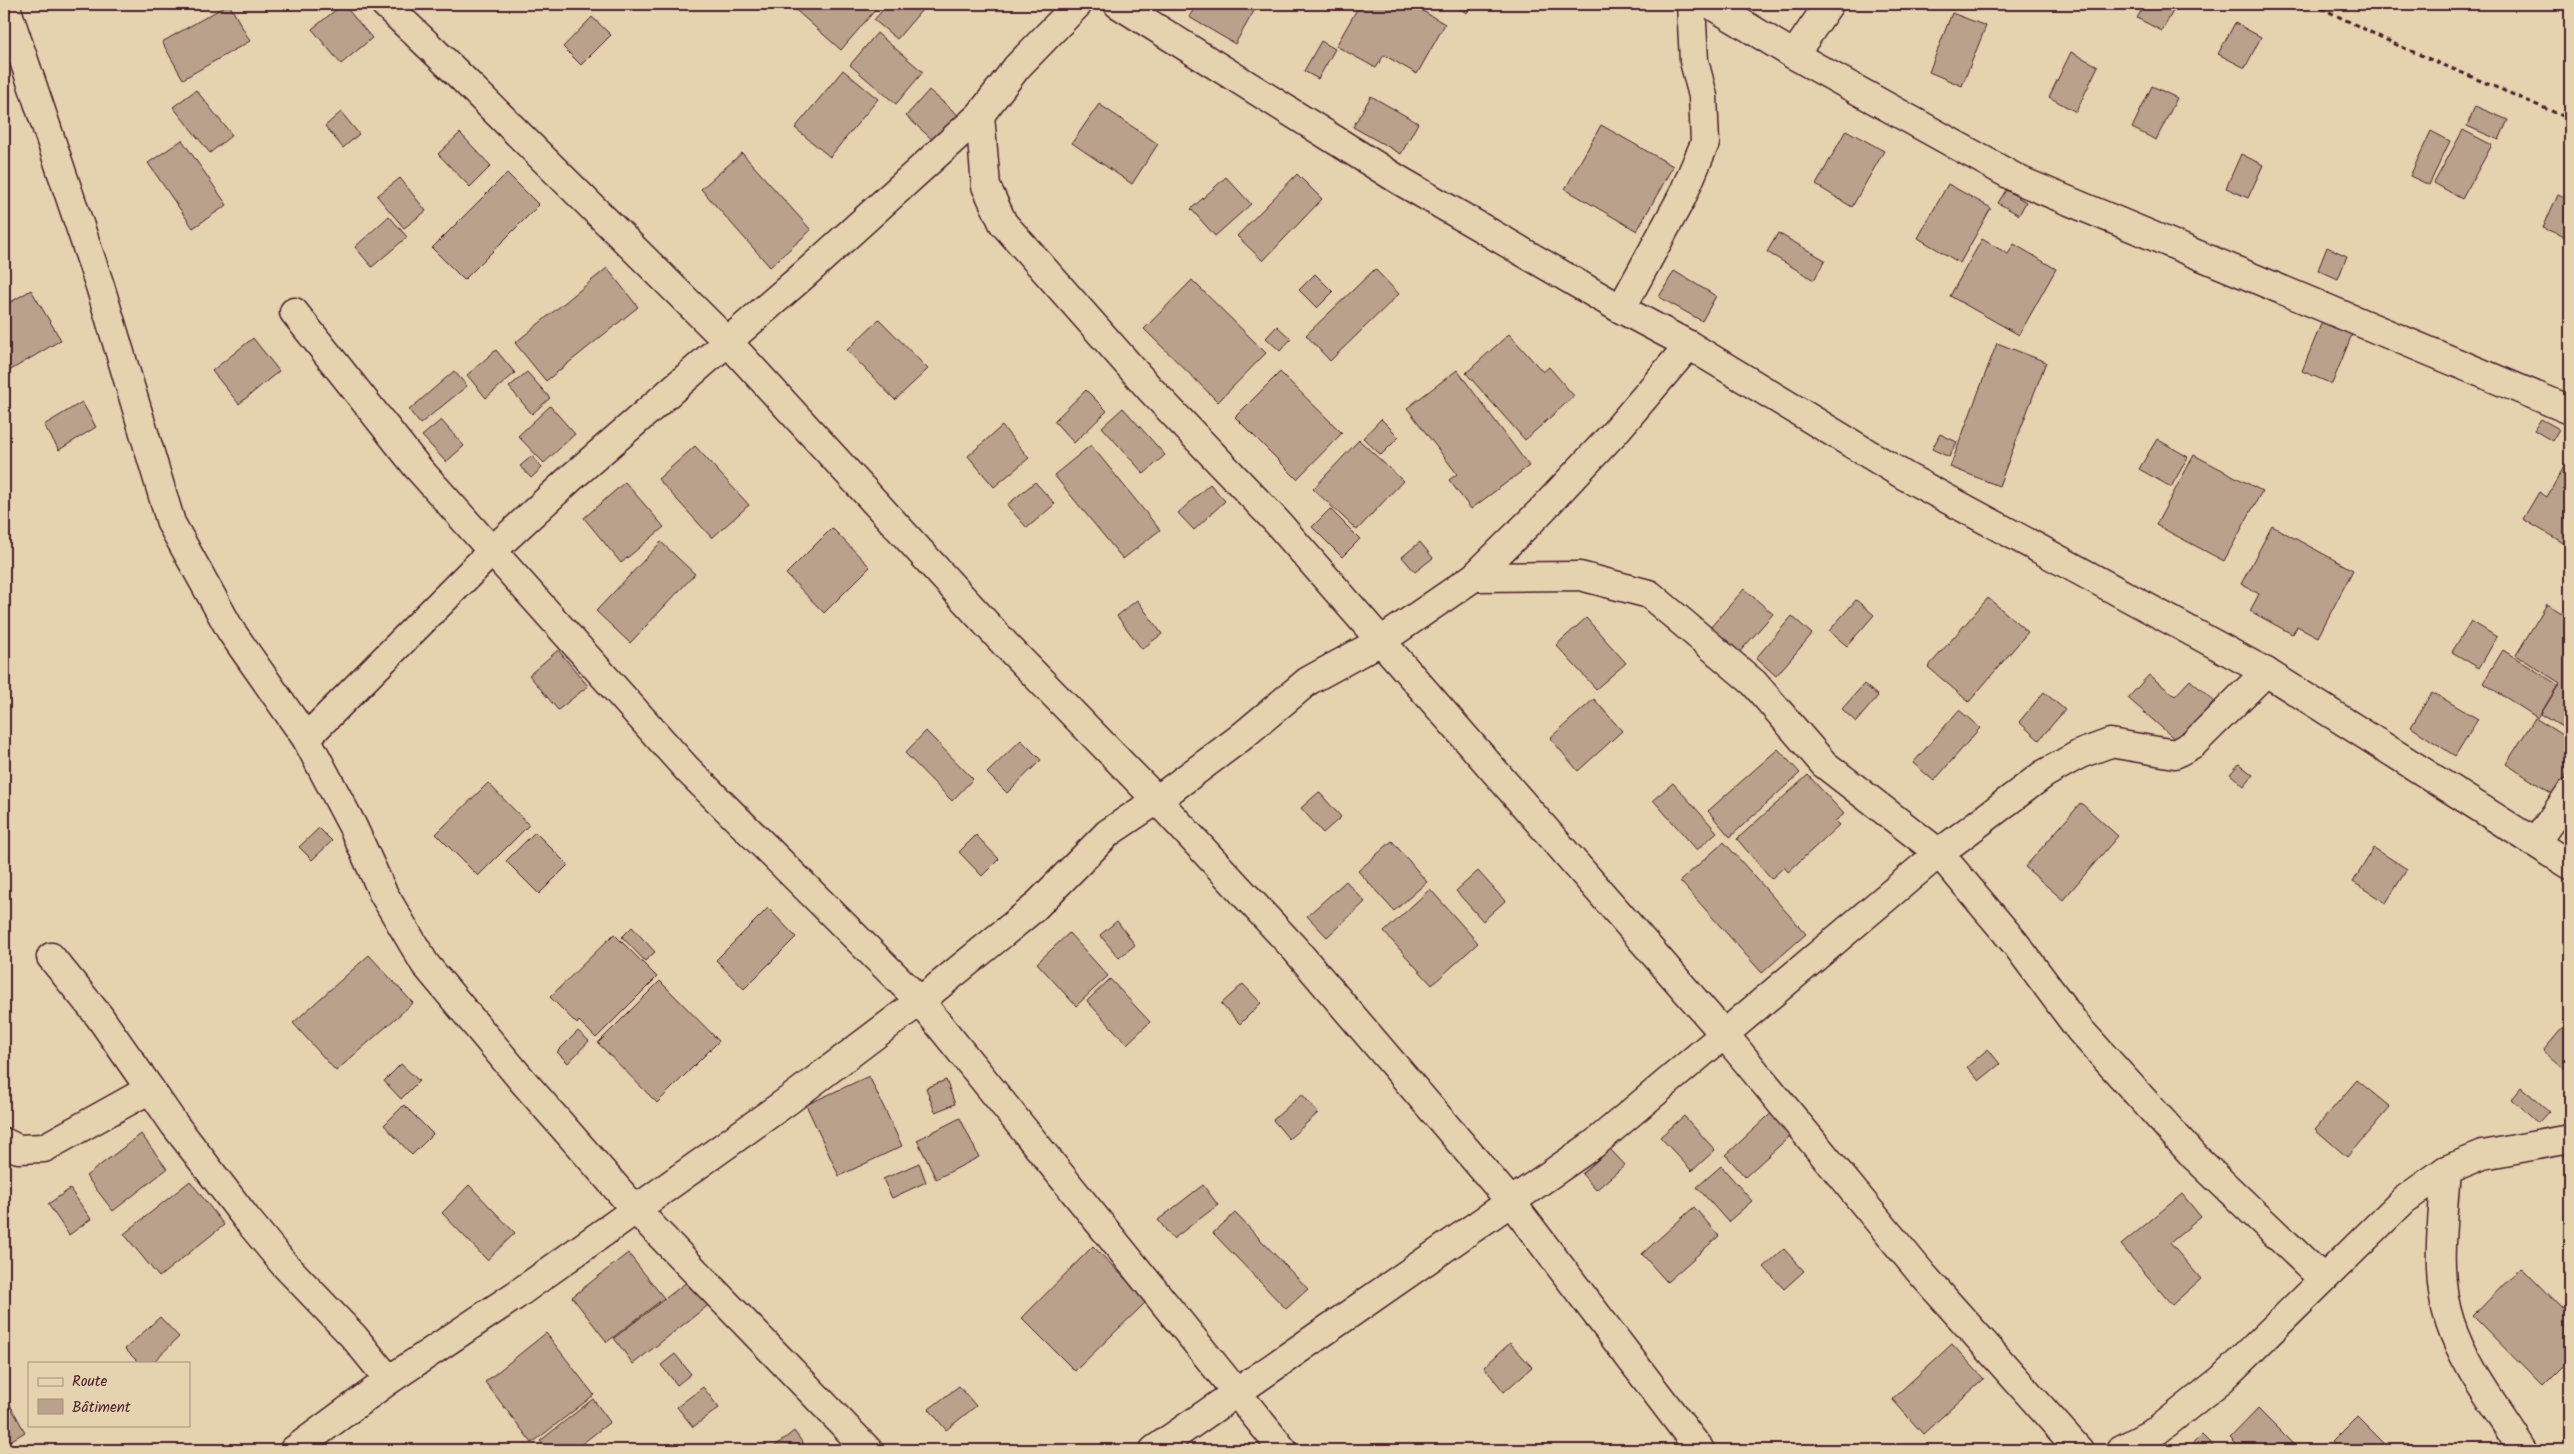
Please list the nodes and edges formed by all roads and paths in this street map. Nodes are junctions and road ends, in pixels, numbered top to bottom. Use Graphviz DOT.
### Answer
graph roads {
  1 [pos="5,4"];
  2 [pos="385,4"];
  3 [pos="1078,4"];
  4 [pos="1118,4"];
  5 [pos="1692,4"];
  6 [pos="1710,4"];
  7 [pos="1829,4"];
  8 [pos="2313,4"];
  9 [pos="1794,56"];
  10 [pos="980,115"];
  11 [pos="2570,119"];
  12 [pos="1621,309"];
  13 [pos="294,312"];
  14 [pos="728,342"];
  15 [pos="1689,345"];
  16 [pos="2570,410"];
  17 [pos="493,550"];
  18 [pos="1474,577"];
  19 [pos="1382,641"];
  20 [pos="2266,672"];
  21 [pos="306,738"];
  22 [pos="2570,793"];
  23 [pos="1157,800"];
  24 [pos="2536,842"];
  25 [pos="1939,853"];
  26 [pos="2570,865"];
  27 [pos="51,957"];
  28 [pos="920,1001"];
  29 [pos="1724,1034"];
  30 [pos="150,1089"];
  31 [pos="2570,1139"];
  32 [pos="4,1142"];
  33 [pos="2446,1170"];
  34 [pos="1511,1202"];
  35 [pos="635,1209"];
  36 [pos="2323,1279"];
  37 [pos="389,1380"];
  38 [pos="1238,1392"];
  39 [pos="294,1450"];
  40 [pos="868,1450"];
  41 [pos="1154,1450"];
  42 [pos="1283,1450"];
  43 [pos="1700,1450"];
  44 [pos="2079,1450"];
  45 [pos="2120,1450"];
  46 [pos="2524,1450"];
  1 -- 21 [label="street"];
  2 -- 14 [label="street"];
  3 -- 10 [label="street"];
  4 -- 12 [label="street"];
  5 -- 12 [label="street"];
  6 -- 9 [label="street"];
  7 -- 9 [label="street"];
  8 -- 11 [label="path"];
  9 -- 16 [label="street"];
  10 -- 14 [label="street"];
  10 -- 19 [label="street"];
  12 -- 15 [label="street"];
  13 -- 17 [label="street"];
  14 -- 17 [label="street"];
  14 -- 23 [label="street"];
  15 -- 18 [label="street"];
  15 -- 20 [label="street"];
  17 -- 21 [label="street"];
  17 -- 28 [label="street"];
  18 -- 19 [label="street"];
  18 -- 25 [label="street"];
  19 -- 23 [label="street"];
  19 -- 29 [label="street"];
  20 -- 24 [label="street"];
  20 -- 25 [label="street"];
  21 -- 35 [label="street"];
  22 -- 24 [label="street"];
  23 -- 28 [label="street"];
  23 -- 34 [label="street"];
  24 -- 26 [label="street"];
  25 -- 29 [label="street"];
  25 -- 36 [label="street"];
  27 -- 30 [label="street"];
  28 -- 35 [label="street"];
  28 -- 38 [label="street"];
  29 -- 34 [label="street"];
  29 -- 44 [label="street"];
  30 -- 32 [label="street"];
  30 -- 37 [label="street"];
  31 -- 33 [label="street"];
  33 -- 36 [label="street"];
  33 -- 46 [label="street"];
  34 -- 38 [label="street"];
  34 -- 43 [label="street"];
  35 -- 37 [label="street"];
  35 -- 40 [label="street"];
  36 -- 45 [label="street"];
  37 -- 39 [label="street"];
  38 -- 41 [label="street"];
  38 -- 42 [label="street"];
}
